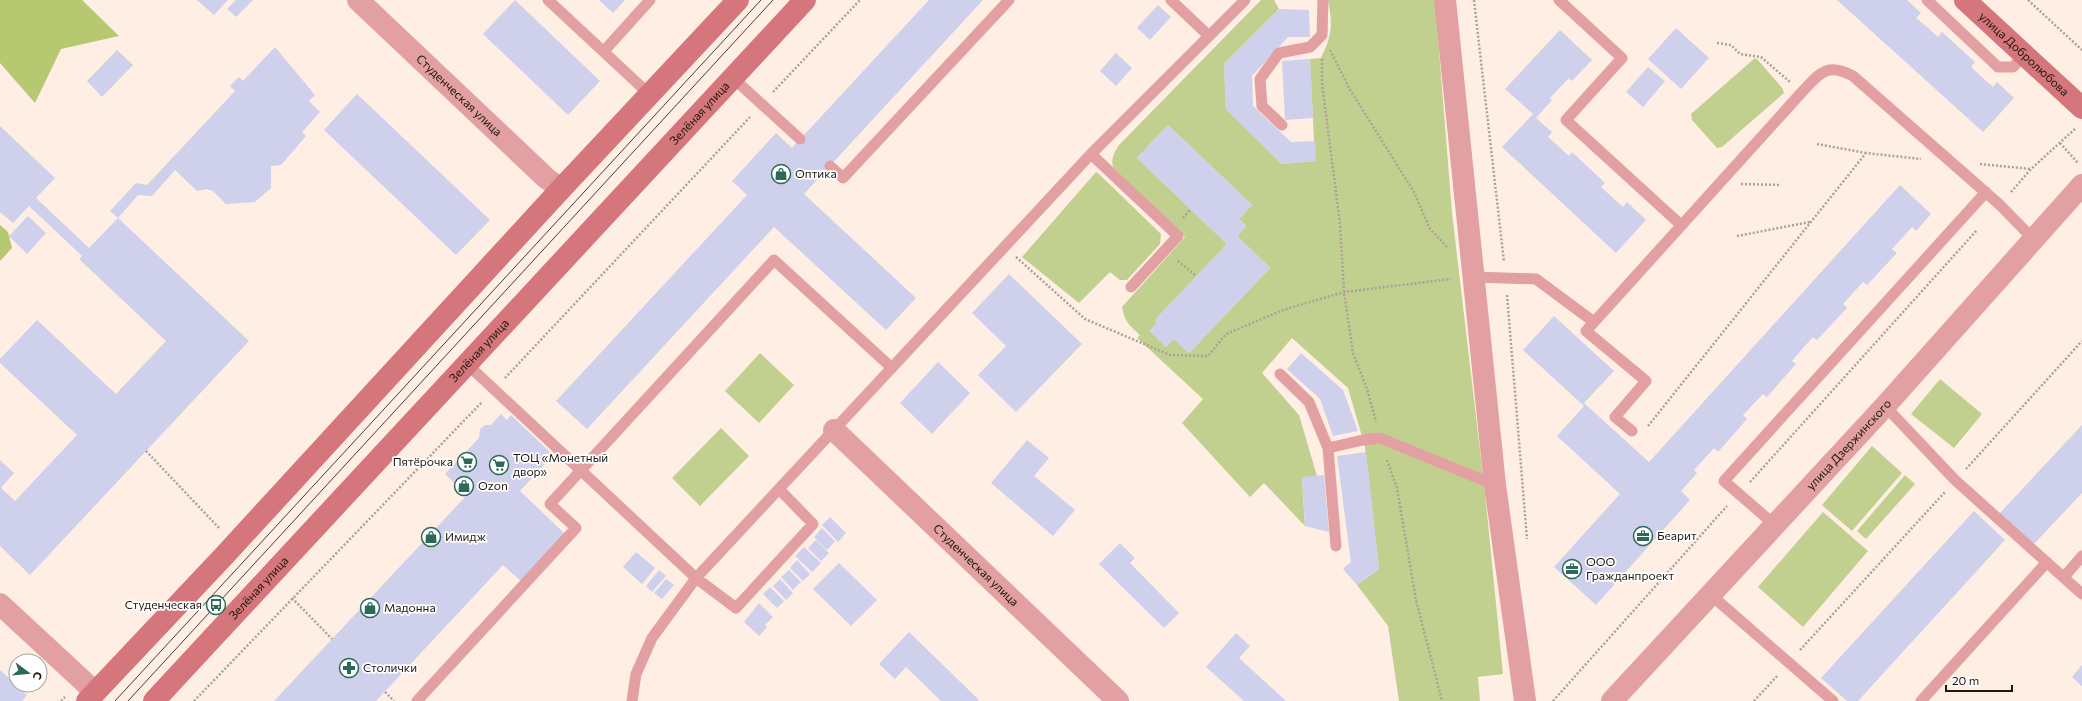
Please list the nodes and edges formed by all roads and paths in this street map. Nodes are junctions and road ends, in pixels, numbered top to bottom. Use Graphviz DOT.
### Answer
graph roads {
  1 [pos="358,0"];
  2 [pos="548,0"];
  3 [pos="650,0"];
  4 [pos="738,0"];
  5 [pos="805,0"];
  6 [pos="860,0"];
  7 [pos="1009,0"];
  8 [pos="1171,0"];
  9 [pos="1245,0"];
  10 [pos="1323,0"];
  11 [pos="1445,0"];
  12 [pos="1474,0"];
  13 [pos="1559,0"];
  14 [pos="1927,0"];
  15 [pos="1965,0"];
  16 [pos="2028,0"];
  17 [pos="1322,35"];
  18 [pos="1209,36"];
  19 [pos="1717,43"];
  20 [pos="2082,50"];
  21 [pos="604,51"];
  22 [pos="2024,54"];
  23 [pos="733,78"];
  24 [pos="1802,92"];
  25 [pos="649,94"];
  26 [pos="762,104"];
  27 [pos="2081,116"];
  28 [pos="1282,125"];
  29 [pos="800,139"];
  30 [pos="2060,143"];
  31 [pos="1817,144"];
  32 [pos="1866,153"];
  33 [pos="1091,154"];
  34 [pos="1952,162"];
  35 [pos="830,166"];
  36 [pos="2082,167"];
  37 [pos="2031,169"];
  38 [pos="1718,184"];
  39 [pos="2082,184"];
  40 [pos="1780,185"];
  41 [pos="562,189"];
  42 [pos="1986,192"];
  43 [pos="2000,205"];
  44 [pos="1810,222"];
  45 [pos="1681,225"];
  46 [pos="1737,236"];
  47 [pos="2034,240"];
  48 [pos="1005,248"];
  49 [pos="1166,250"];
  50 [pos="1450,250"];
  51 [pos="1196,276"];
  52 [pos="1474,277"];
  53 [pos="1506,278"];
  54 [pos="1131,288"];
  55 [pos="1344,292"];
  56 [pos="1594,322"];
  57 [pos="2082,341"];
  58 [pos="467,364"];
  59 [pos="892,368"];
  60 [pos="1280,374"];
  61 [pos="494,390"];
  62 [pos="1885,406"];
  63 [pos="834,430"];
  64 [pos="1632,431"];
  65 [pos="1380,438"];
  66 [pos="1328,448"];
  67 [pos="146,451"];
  68 [pos="581,471"];
  69 [pos="1955,480"];
  70 [pos="1495,485"];
  71 [pos="779,489"];
  72 [pos="1738,494"];
  73 [pos="1776,526"];
  74 [pos="220,529"];
  75 [pos="1527,544"];
  76 [pos="1336,546"];
  77 [pos="2082,556"];
  78 [pos="2047,562"];
  79 [pos="2064,577"];
  80 [pos="696,578"];
  81 [pos="2082,594"];
  82 [pos="1711,595"];
  83 [pos="292,598"];
  84 [pos="0,604"];
  85 [pos="332,639"];
  86 [pos="1788,663"];
  87 [pos="385,692"];
  88 [pos="91,697"];
  89 [pos="154,701"];
  90 [pos="194,701"];
  91 [pos="394,701"];
  92 [pos="417,701"];
  93 [pos="632,701"];
  94 [pos="1118,701"];
  95 [pos="1442,701"];
  96 [pos="1525,701"];
  97 [pos="1553,701"];
  98 [pos="1612,701"];
  99 [pos="1754,701"];
  100 [pos="1833,701"];
  101 [pos="1921,701"];
  1 -- 41 [label="street, Студенческая улица"];
  2 -- 21 [label="lane"];
  3 -- 21 [label="lane"];
  4 -- 25 [label="street"];
  5 -- 23 [label="street, Зелёная улица"];
  6 -- 26 [label="path"];
  7 -- 35 [label="lane"];
  8 -- 18 [label="lane"];
  9 -- 18 [label="lane"];
  10 -- 17 [label="lane"];
  11 -- 52 [label="street"];
  12 -- 53 [label="path"];
  13 -- 45 [label="lane"];
  14 -- 22 [label="lane"];
  15 -- 22 [label="street, улица Добролюбова"];
  16 -- 20 [label="path"];
  17 -- 28 [label="lane"];
  17 -- 50 [label="path"];
  17 -- 55 [label="path"];
  18 -- 33 [label="lane"];
  19 -- 24 [label="path"];
  21 -- 25 [label="lane"];
  22 -- 27 [label="street, улица Добролюбова"];
  23 -- 26 [label="lane"];
  23 -- 58 [label="street, Зелёная улица"];
  24 -- 34 [label="lane"];
  24 -- 38 [label="lane"];
  25 -- 41 [label="street"];
  26 -- 29 [label="lane"];
  26 -- 61 [label="path"];
  27 -- 30 [label="path"];
  30 -- 36 [label="path"];
  30 -- 37 [label="path"];
  31 -- 32 [label="path"];
  32 -- 34 [label="path"];
  32 -- 44 [label="path"];
  33 -- 48 [label="lane"];
  33 -- 49 [label="lane"];
  34 -- 37 [label="path"];
  34 -- 42 [label="lane"];
  37 -- 43 [label="path"];
  38 -- 40 [label="path"];
  38 -- 45 [label="lane"];
  39 -- 47 [label="street, улица Дзержинского"];
  41 -- 88 [label="street"];
  42 -- 43 [label="lane"];
  42 -- 72 [label="lane"];
  43 -- 47 [label="lane"];
  43 -- 72 [label="path"];
  44 -- 46 [label="path"];
  44 -- 64 [label="path"];
  45 -- 56 [label="lane"];
  47 -- 62 [label="street, улица Дзержинского"];
  48 -- 55 [label="path"];
  48 -- 59 [label="lane"];
  49 -- 51 [label="path"];
  49 -- 54 [label="lane"];
  52 -- 53 [label="lane"];
  52 -- 55 [label="path"];
  52 -- 70 [label="street"];
  53 -- 56 [label="lane"];
  53 -- 75 [label="path"];
  55 -- 65 [label="path"];
  56 -- 64 [label="lane"];
  57 -- 69 [label="path"];
  58 -- 61 [label="lane"];
  58 -- 89 [label="street, Зелёная улица"];
  59 -- 63 [label="lane"];
  59 -- 68 [label="lane"];
  60 -- 66 [label="lane"];
  61 -- 68 [label="lane"];
  61 -- 83 [label="path"];
  62 -- 69 [label="lane"];
  62 -- 73 [label="street, улица Дзержинского"];
  63 -- 71 [label="lane"];
  63 -- 94 [label="street, Студенческая улица"];
  65 -- 66 [label="lane"];
  65 -- 70 [label="lane"];
  65 -- 95 [label="path"];
  66 -- 76 [label="lane"];
  67 -- 74 [label="path"];
  68 -- 80 [label="lane"];
  68 -- 92 [label="lane"];
  69 -- 78 [label="lane"];
  69 -- 86 [label="path"];
  70 -- 96 [label="street"];
  71 -- 80 [label="lane"];
  71 -- 80 [label="lane"];
  72 -- 73 [label="lane"];
  72 -- 97 [label="path"];
  73 -- 82 [label="street, улица Дзержинского"];
  77 -- 79 [label="lane"];
  78 -- 79 [label="lane"];
  78 -- 101 [label="lane"];
  79 -- 81 [label="lane"];
  80 -- 93 [label="lane"];
  82 -- 86 [label="lane"];
  82 -- 98 [label="street, улица Дзержинского"];
  83 -- 85 [label="path"];
  83 -- 90 [label="path"];
  84 -- 88 [label="street"];
  86 -- 99 [label="path"];
  86 -- 100 [label="lane"];
  87 -- 91 [label="path"];
}
